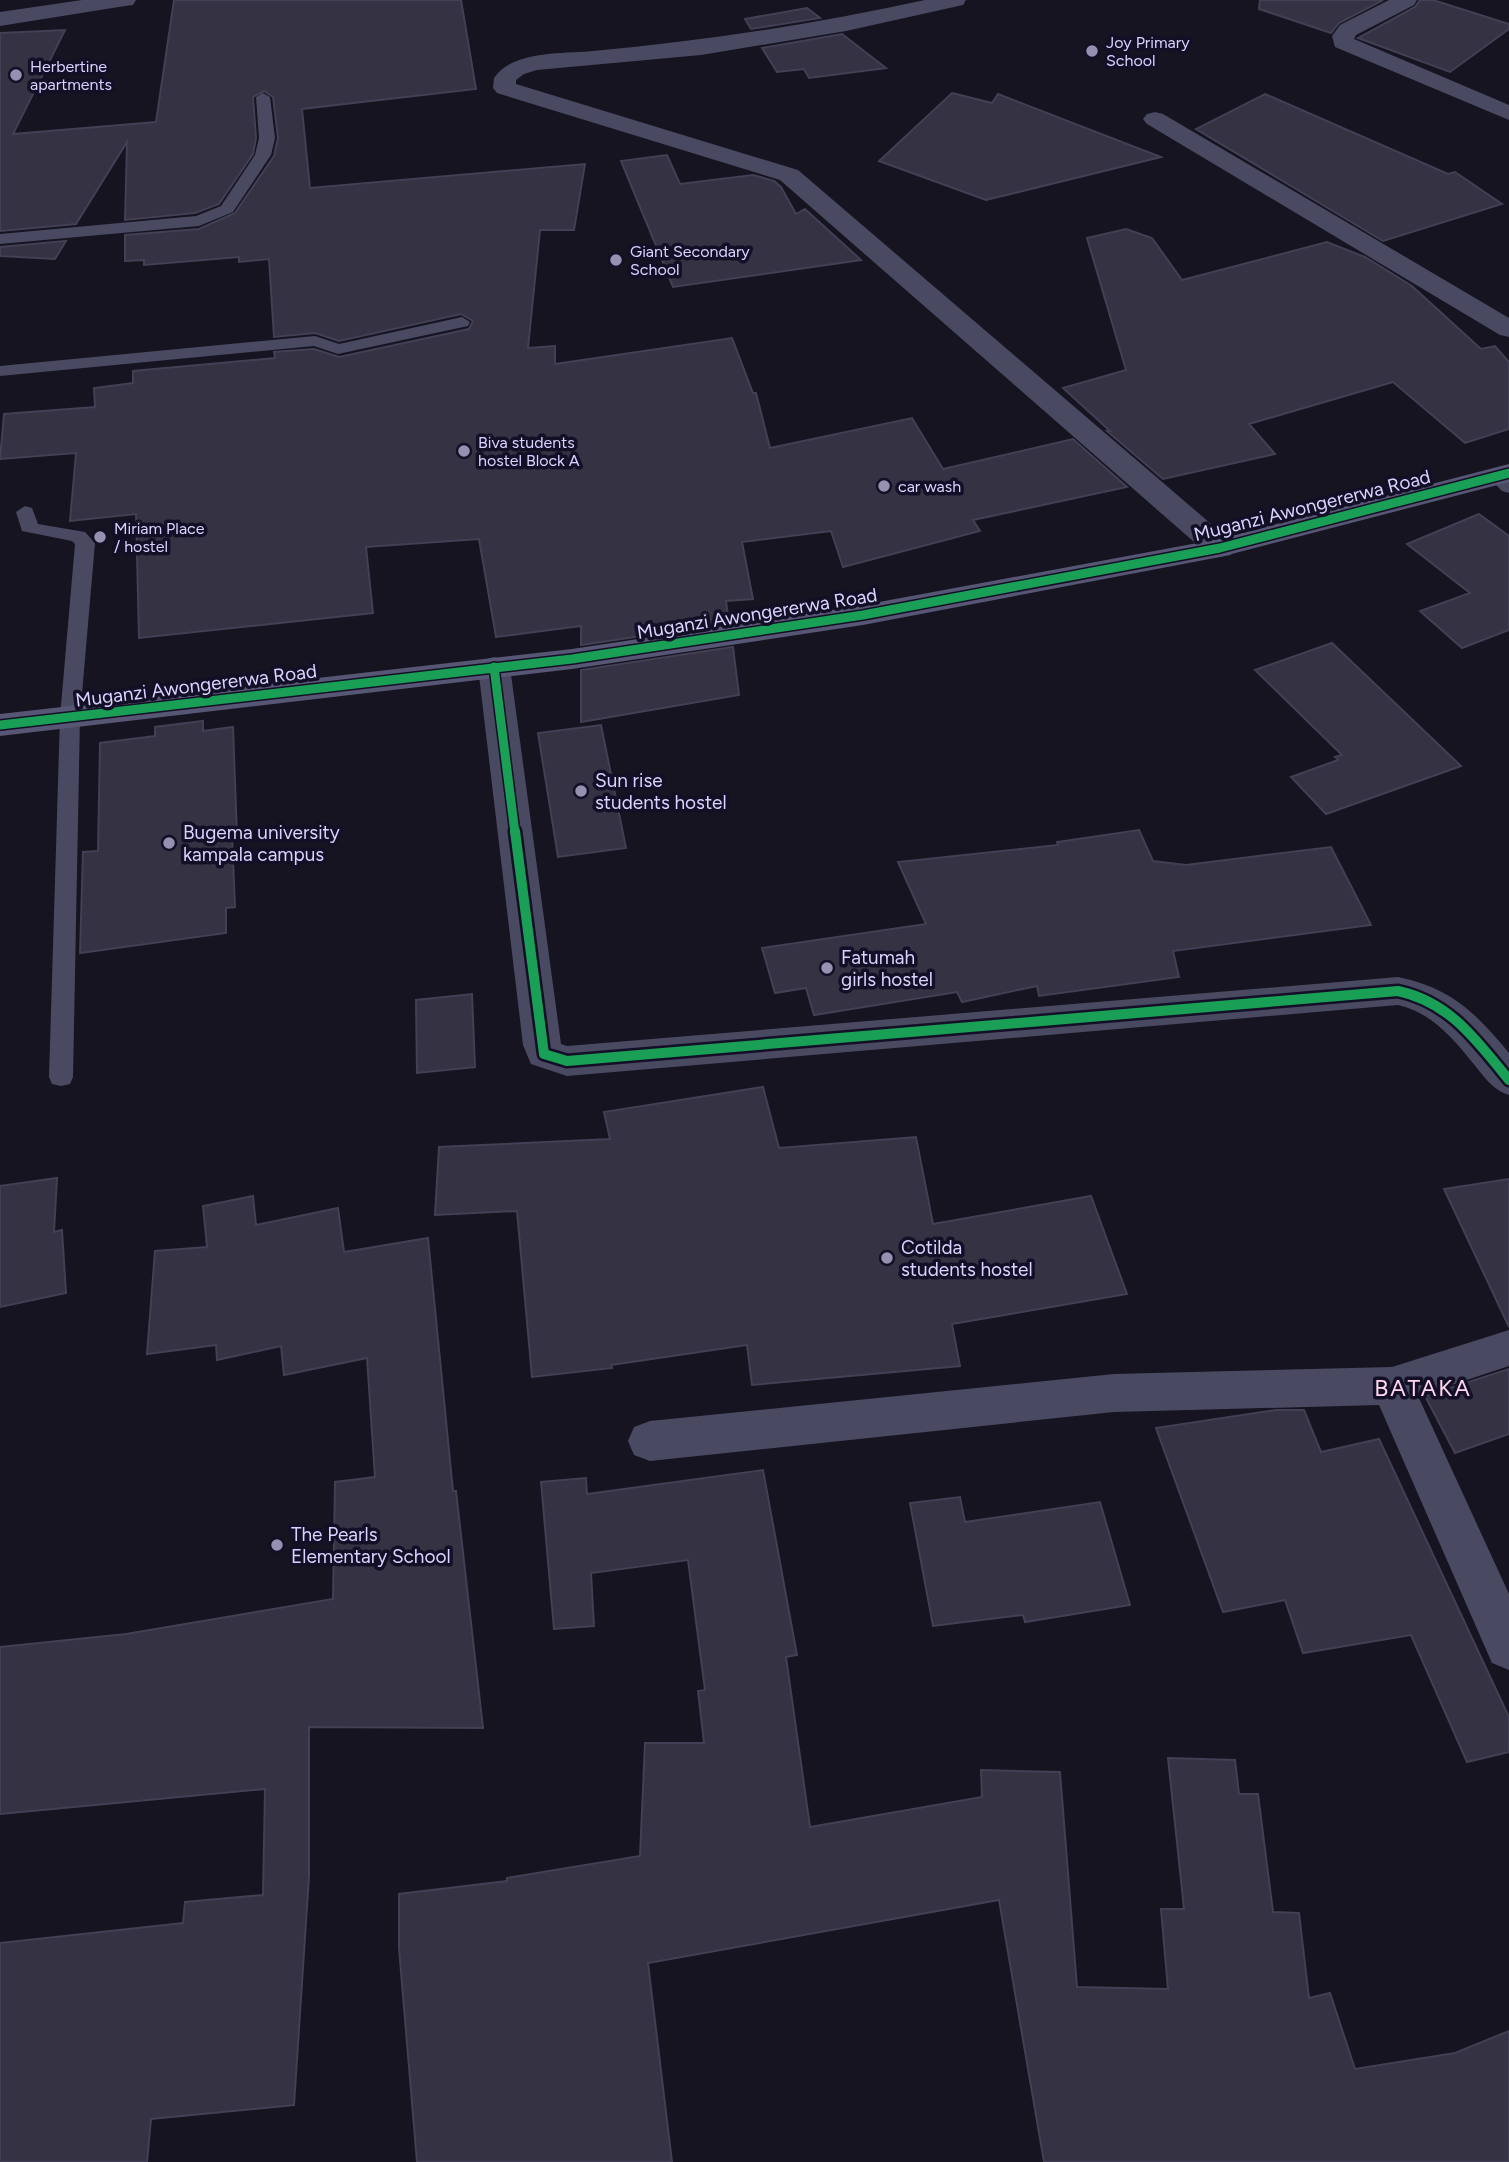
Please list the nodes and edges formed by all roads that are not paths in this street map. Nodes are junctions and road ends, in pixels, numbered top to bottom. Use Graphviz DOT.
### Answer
graph roads {
  1 [pos="125,0"];
  2 [pos="955,0"];
  3 [pos="1406,0"];
  4 [pos="0,19"];
  5 [pos="263,97"];
  6 [pos="1509,113"];
  7 [pos="1155,119"];
  8 [pos="0,239"];
  9 [pos="462,322"];
  10 [pos="1509,328"];
  11 [pos="0,371"];
  12 [pos="1505,479"];
  13 [pos="25,512"];
  14 [pos="1220,548"];
  15 [pos="494,667"];
  16 [pos="71,717"];
  17 [pos="0,725"];
  18 [pos="61,1077"];
  19 [pos="1509,1080"];
  20 [pos="1509,1349"];
  21 [pos="1392,1387"];
  22 [pos="650,1441"];
  23 [pos="1509,1647"];
  1 -- 4 [label="street"];
  2 -- 14 [label="street"];
  3 -- 6 [label="street"];
  5 -- 8 [label="lane"];
  7 -- 10 [label="street"];
  9 -- 11 [label="lane"];
  12 -- 14 [label="street, Muganzi Awongererwa Road"];
  13 -- 16 [label="lane"];
  14 -- 15 [label="street, Muganzi Awongererwa Road"];
  15 -- 16 [label="street, Muganzi Awongererwa Road"];
  15 -- 19 [label="street"];
  16 -- 17 [label="street, Muganzi Awongererwa Road"];
  16 -- 18 [label="lane"];
  20 -- 21 [label="street"];
  21 -- 22 [label="street"];
  21 -- 23 [label="street"];
}
